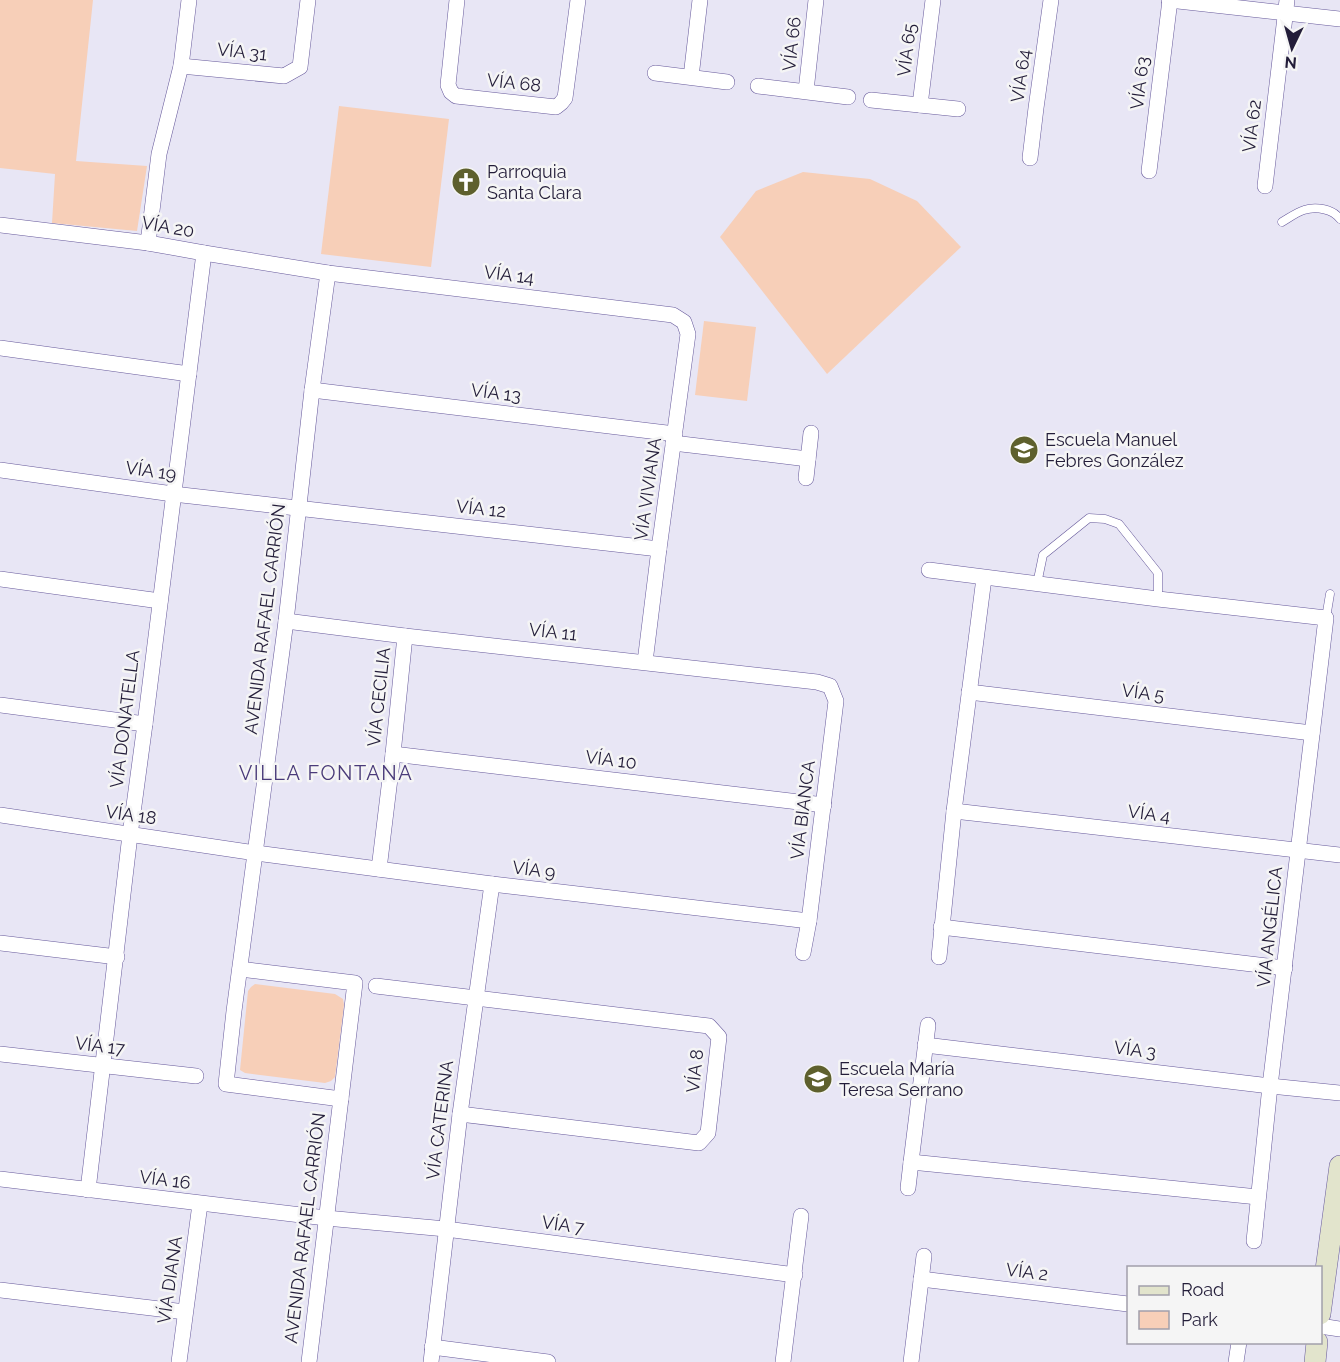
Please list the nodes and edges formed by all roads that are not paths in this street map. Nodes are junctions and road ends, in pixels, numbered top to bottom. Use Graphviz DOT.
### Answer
graph roads {
  1 [pos="189,0"];
  2 [pos="308,0"];
  3 [pos="458,0"];
  4 [pos="578,0"];
  5 [pos="700,0"];
  6 [pos="816,0"];
  7 [pos="933,0"];
  8 [pos="1051,0"];
  9 [pos="1170,0"];
  10 [pos="1286,6"];
  11 [pos="1340,19"];
  12 [pos="181,66"];
  13 [pos="655,73"];
  14 [pos="691,77"];
  15 [pos="727,82"];
  16 [pos="758,86"];
  17 [pos="806,92"];
  18 [pos="848,97"];
  19 [pos="871,100"];
  20 [pos="920,105"];
  21 [pos="958,110"];
  22 [pos="1030,158"];
  23 [pos="1149,171"];
  24 [pos="1265,186"];
  25 [pos="1340,219"];
  26 [pos="1282,222"];
  27 [pos="0,225"];
  28 [pos="148,243"];
  29 [pos="204,253"];
  30 [pos="328,273"];
  31 [pos="684,322"];
  32 [pos="0,348"];
  33 [pos="189,374"];
  34 [pos="312,390"];
  35 [pos="811,434"];
  36 [pos="674,439"];
  37 [pos="808,459"];
  38 [pos="0,470"];
  39 [pos="806,478"];
  40 [pos="173,494"];
  41 [pos="298,508"];
  42 [pos="659,549"];
  43 [pos="929,570"];
  44 [pos="984,578"];
  45 [pos="0,579"];
  46 [pos="1037,584"];
  47 [pos="1330,594"];
  48 [pos="1158,599"];
  49 [pos="160,601"];
  50 [pos="1326,618"];
  51 [pos="286,621"];
  52 [pos="405,636"];
  53 [pos="645,662"];
  54 [pos="817,682"];
  55 [pos="969,692"];
  56 [pos="0,705"];
  57 [pos="145,724"];
  58 [pos="1312,733"];
  59 [pos="393,754"];
  60 [pos="824,805"];
  61 [pos="954,811"];
  62 [pos="0,815"];
  63 [pos="130,835"];
  64 [pos="1298,851"];
  65 [pos="256,853"];
  66 [pos="1340,855"];
  67 [pos="379,869"];
  68 [pos="492,884"];
  69 [pos="809,921"];
  70 [pos="941,927"];
  71 [pos="0,943"];
  72 [pos="803,953"];
  73 [pos="117,957"];
  74 [pos="939,957"];
  75 [pos="1285,968"];
  76 [pos="240,969"];
  77 [pos="376,986"];
  78 [pos="476,998"];
  79 [pos="928,1025"];
  80 [pos="926,1045"];
  81 [pos="0,1054"];
  82 [pos="103,1066"];
  83 [pos="196,1076"];
  84 [pos="1270,1086"];
  85 [pos="1340,1093"];
  86 [pos="341,1099"];
  87 [pos="460,1114"];
  88 [pos="910,1162"];
  89 [pos="1340,1166"];
  90 [pos="0,1179"];
  91 [pos="908,1188"];
  92 [pos="88,1190"];
  93 [pos="1258,1197"];
  94 [pos="200,1204"];
  95 [pos="801,1215"];
  96 [pos="326,1218"];
  97 [pos="446,1229"];
  98 [pos="1254,1241"];
  99 [pos="924,1256"];
  100 [pos="795,1275"];
  101 [pos="921,1279"];
  102 [pos="0,1290"];
  103 [pos="1322,1299"];
  104 [pos="1127,1304"];
  105 [pos="185,1312"];
  106 [pos="1322,1326"];
  107 [pos="1340,1329"];
  108 [pos="1239,1344"];
  109 [pos="1317,1344"];
  110 [pos="431,1354"];
  111 [pos="179,1362"];
  112 [pos="309,1362"];
  113 [pos="548,1362"];
  114 [pos="783,1362"];
  115 [pos="911,1362"];
  116 [pos="1236,1362"];
  117 [pos="1315,1362"];
  1 -- 12 [label="street"];
  2 -- 12 [label="street, VÍA 31"];
  3 -- 4 [label="street, VÍA 68"];
  5 -- 14 [label="street"];
  6 -- 17 [label="street, VÍA 66"];
  7 -- 20 [label="street, VÍA 65"];
  8 -- 22 [label="street, VÍA 64"];
  9 -- 10 [label="street"];
  9 -- 23 [label="street, VÍA 63"];
  10 -- 11 [label="street"];
  10 -- 24 [label="street, VÍA 62"];
  12 -- 28 [label="street"];
  13 -- 14 [label="street"];
  14 -- 15 [label="street"];
  16 -- 17 [label="street, VÍA 66"];
  17 -- 18 [label="street, VÍA 66"];
  19 -- 20 [label="street, VÍA 65"];
  20 -- 21 [label="street, VÍA 65"];
  25 -- 26 [label="lane"];
  27 -- 28 [label="street, VÍA 20"];
  28 -- 29 [label="street, VÍA 20"];
  29 -- 30 [label="street, VÍA 20"];
  29 -- 33 [label="street, VÍA DONATELLA"];
  30 -- 31 [label="street, VÍA 14"];
  30 -- 34 [label="street, AVENIDA RAFAEL CARRIÓN"];
  31 -- 36 [label="street, VÍA VIVIANA"];
  32 -- 33 [label="street"];
  33 -- 40 [label="street, VÍA DONATELLA"];
  34 -- 36 [label="street, VÍA 13"];
  34 -- 41 [label="street, AVENIDA RAFAEL CARRIÓN"];
  35 -- 37 [label="street"];
  36 -- 37 [label="street, VÍA 13"];
  36 -- 42 [label="street, VÍA VIVIANA"];
  37 -- 39 [label="street"];
  38 -- 40 [label="street, VÍA 19"];
  40 -- 41 [label="street, VÍA 19"];
  40 -- 49 [label="street, VÍA DONATELLA"];
  41 -- 42 [label="street, VÍA 12"];
  41 -- 51 [label="street, AVENIDA RAFAEL CARRIÓN"];
  42 -- 53 [label="street, VÍA VIVIANA"];
  43 -- 44 [label="street"];
  44 -- 46 [label="street"];
  44 -- 55 [label="street"];
  45 -- 49 [label="street"];
  46 -- 48 [label="street"];
  46 -- 48 [label="lane"];
  47 -- 50 [label="lane"];
  48 -- 50 [label="street"];
  49 -- 57 [label="street, VÍA DONATELLA"];
  50 -- 58 [label="street, VÍA ANGÉLICA"];
  51 -- 52 [label="street, VÍA 11"];
  51 -- 65 [label="street, AVENIDA RAFAEL CARRIÓN"];
  52 -- 53 [label="street, VÍA 11"];
  52 -- 59 [label="street, VÍA CECILIA"];
  53 -- 54 [label="street, VÍA 11"];
  54 -- 60 [label="street, VÍA BIANCA"];
  55 -- 58 [label="street, VÍA 5"];
  55 -- 61 [label="street"];
  56 -- 57 [label="street"];
  57 -- 63 [label="street, VÍA DONATELLA"];
  58 -- 64 [label="street, VÍA ANGÉLICA"];
  59 -- 60 [label="street, VÍA 10"];
  59 -- 67 [label="street, VÍA CECILIA"];
  60 -- 69 [label="street, VÍA BIANCA"];
  61 -- 64 [label="street, VÍA 4"];
  61 -- 70 [label="street"];
  62 -- 63 [label="street, VÍA 18"];
  63 -- 65 [label="street, VÍA 18"];
  63 -- 73 [label="street, VÍA DONATELLA"];
  64 -- 66 [label="street, VÍA 4"];
  64 -- 75 [label="street, VÍA ANGÉLICA"];
  65 -- 67 [label="street, VÍA 9"];
  65 -- 76 [label="street, AVENIDA RAFAEL CARRIÓN"];
  67 -- 68 [label="street, VÍA 9"];
  68 -- 69 [label="street, VÍA 9"];
  68 -- 78 [label="street, VÍA CATERINA"];
  69 -- 72 [label="street, VÍA BIANCA"];
  70 -- 74 [label="street"];
  70 -- 75 [label="street"];
  71 -- 73 [label="street"];
  73 -- 82 [label="street, VÍA DONATELLA"];
  75 -- 84 [label="street, VÍA ANGÉLICA"];
  76 -- 86 [label="street, AVENIDA RAFAEL CARRIÓN"];
  76 -- 86 [label="street, AVENIDA RAFAEL CARRIÓN"];
  77 -- 78 [label="street, VÍA 8"];
  78 -- 87 [label="street, VÍA CATERINA"];
  78 -- 87 [label="street, VÍA 8"];
  79 -- 80 [label="street"];
  80 -- 84 [label="street, VÍA 3"];
  80 -- 88 [label="street"];
  81 -- 82 [label="street, VÍA 17"];
  82 -- 83 [label="street, VÍA 17"];
  82 -- 92 [label="street, VÍA DONATELLA"];
  84 -- 85 [label="street, VÍA 3"];
  84 -- 93 [label="street, VÍA ANGÉLICA"];
  86 -- 96 [label="street, AVENIDA RAFAEL CARRIÓN"];
  87 -- 97 [label="street, VÍA CATERINA"];
  88 -- 91 [label="street"];
  88 -- 93 [label="street"];
  89 -- 103 [label="street"];
  90 -- 92 [label="street, VÍA 16"];
  92 -- 94 [label="street, VÍA 16"];
  93 -- 98 [label="street, VÍA ANGÉLICA"];
  94 -- 96 [label="street, VÍA 16"];
  94 -- 105 [label="street, VÍA DIANA"];
  95 -- 100 [label="street"];
  96 -- 97 [label="street, VÍA 7"];
  96 -- 112 [label="street, AVENIDA RAFAEL CARRIÓN"];
  97 -- 100 [label="street, VÍA 7"];
  97 -- 110 [label="street, VÍA CATERINA"];
  99 -- 101 [label="street"];
  100 -- 114 [label="street"];
  101 -- 104 [label="street, VÍA 2"];
  101 -- 115 [label="street"];
  102 -- 105 [label="street"];
  105 -- 111 [label="street, VÍA DIANA"];
  106 -- 107 [label="street"];
  108 -- 116 [label="street"];
  109 -- 117 [label="street"];
  110 -- 113 [label="street"];
}
